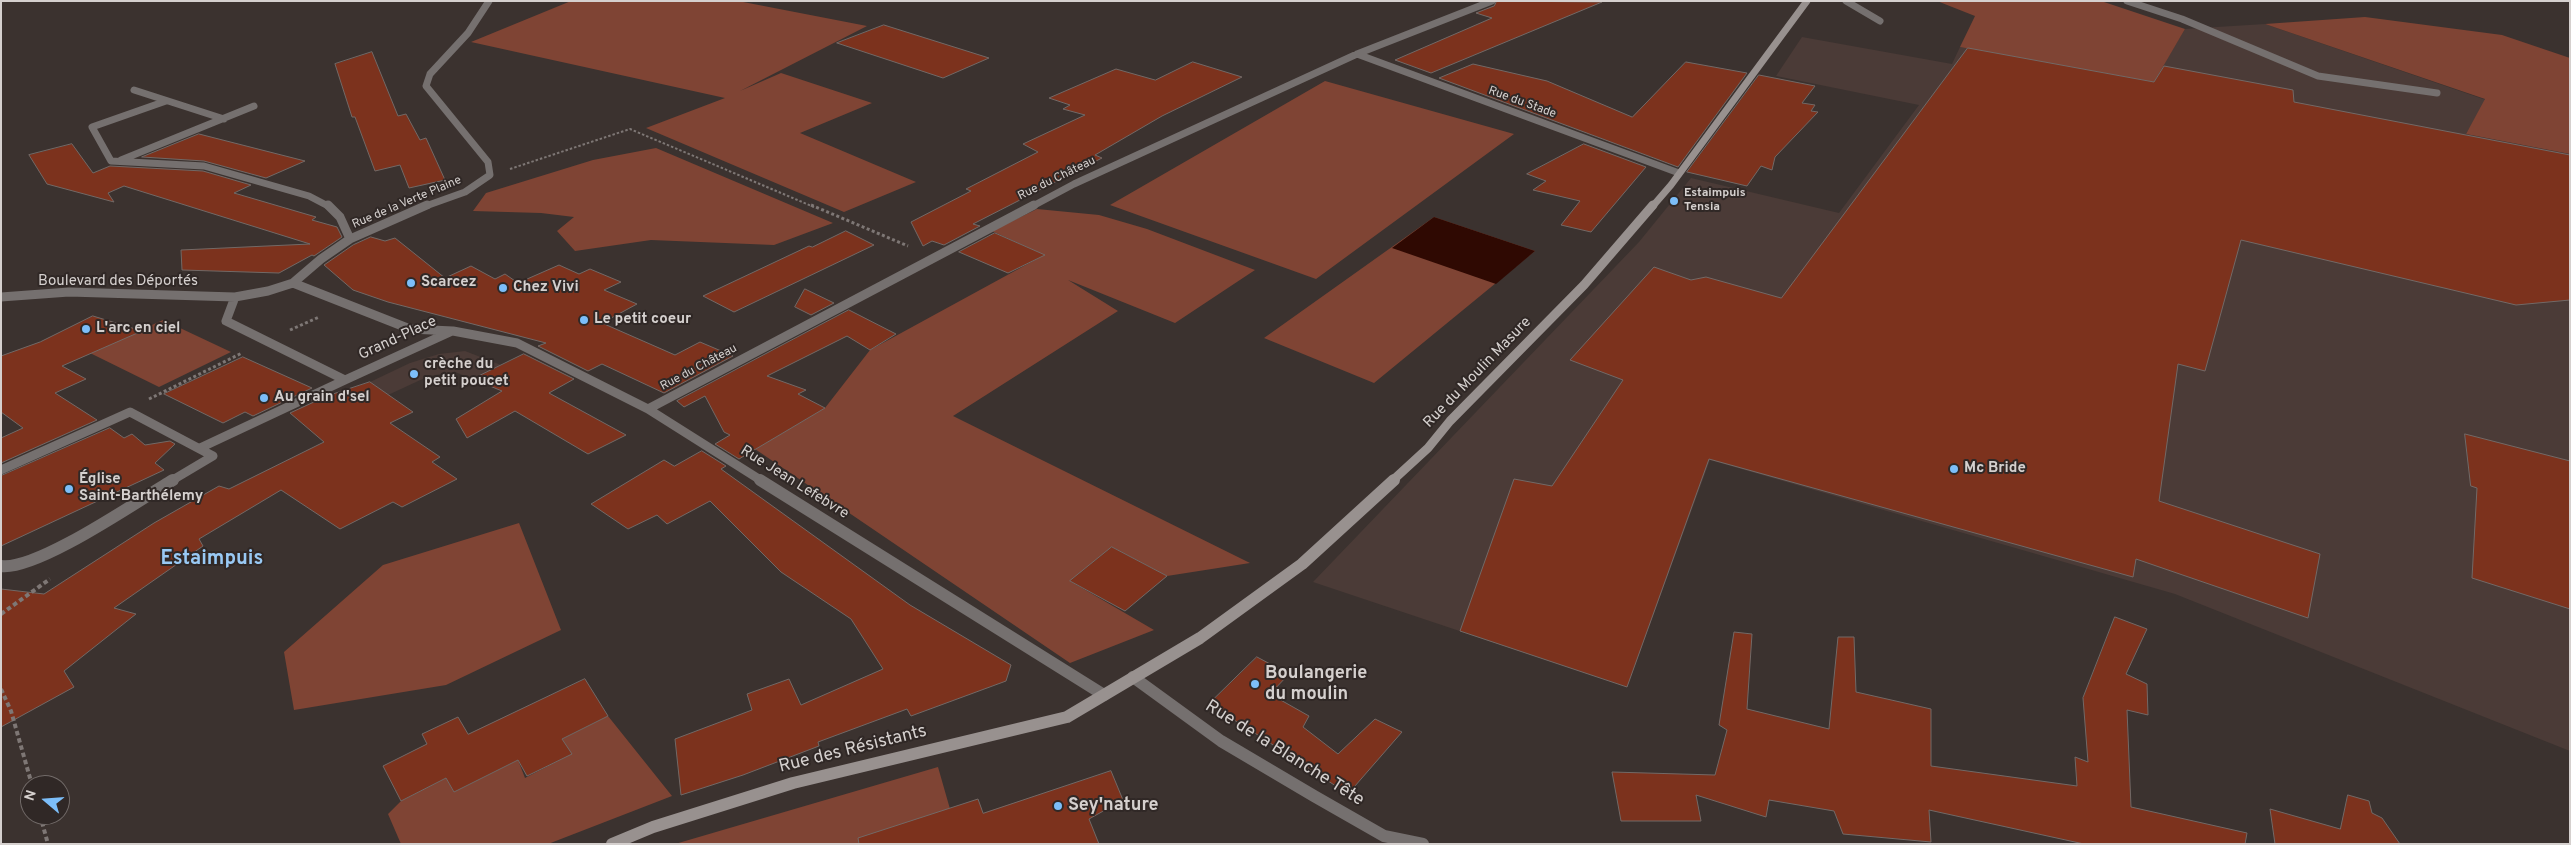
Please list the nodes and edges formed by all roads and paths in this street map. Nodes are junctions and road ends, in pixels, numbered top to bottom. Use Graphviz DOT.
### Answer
graph roads {
  1 [pos="489,1"];
  2 [pos="1492,1"];
  3 [pos="1807,1"];
  4 [pos="1846,1"];
  5 [pos="2127,1"];
  6 [pos="1880,21"];
  7 [pos="1357,54"];
  8 [pos="134,90"];
  9 [pos="2437,93"];
  10 [pos="166,101"];
  11 [pos="254,106"];
  12 [pos="224,119"];
  13 [pos="119,161"];
  14 [pos="1679,173"];
  15 [pos="490,176"];
  16 [pos="350,239"];
  17 [pos="933,256"];
  18 [pos="293,283"];
  19 [pos="1,297"];
  20 [pos="235,297"];
  21 [pos="346,304"];
  22 [pos="453,330"];
  23 [pos="266,341"];
  24 [pos="346,380"];
  25 [pos="648,409"];
  26 [pos="130,412"];
  27 [pos="200,448"];
  28 [pos="1,470"];
  29 [pos="48,554"];
  30 [pos="1,566"];
  31 [pos="1,614"];
  32 [pos="1133,677"];
  33 [pos="1,689"];
  34 [pos="1104,695"];
  35 [pos="29,775"];
  36 [pos="43,825"];
  37 [pos="48,844"];
  38 [pos="612,844"];
  39 [pos="1423,844"];
  1 -- 15 [label="street"];
  2 -- 7 [label="street, Rue du Château"];
  3 -- 14 [label="main road, Rue du Moulin Masure"];
  4 -- 6 [label="street"];
  5 -- 9 [label="street"];
  7 -- 14 [label="street, Rue du Stade"];
  7 -- 17 [label="street, Rue du Château"];
  8 -- 10 [label="street"];
  10 -- 12 [label="street"];
  10 -- 13 [label="street"];
  11 -- 12 [label="street"];
  12 -- 13 [label="street"];
  13 -- 16 [label="street"];
  14 -- 32 [label="main road, Rue du Moulin Masure"];
  15 -- 16 [label="street, Rue de la Verte Plaine"];
  15 -- 17 [label="path"];
  16 -- 18 [label="street, Rue de la Verte Plaine"];
  17 -- 25 [label="street, Rue du Château"];
  18 -- 20 [label="street, Boulevard des Déportés"];
  18 -- 21 [label="street, Grand-Place"];
  19 -- 20 [label="street, Boulevard des Déportés"];
  20 -- 23 [label="street"];
  21 -- 22 [label="street, Grand-Place"];
  21 -- 23 [label="path"];
  22 -- 24 [label="street, Grand-Place"];
  22 -- 25 [label="street, Rue Jean Lefebvre"];
  23 -- 24 [label="street"];
  23 -- 26 [label="path"];
  24 -- 27 [label="street, Grand-Place"];
  25 -- 34 [label="street, Rue Jean Lefebvre"];
  26 -- 27 [label="street"];
  26 -- 28 [label="street"];
  27 -- 29 [label="street"];
  29 -- 30 [label="street"];
  29 -- 31 [label="path"];
  32 -- 34 [label="main road, Rue du Moulin Masure"];
  32 -- 39 [label="street, Rue de la Blanche Tête"];
  33 -- 35 [label="path"];
  34 -- 38 [label="main road, Rue des Résistants"];
  36 -- 37 [label="path"];
}
